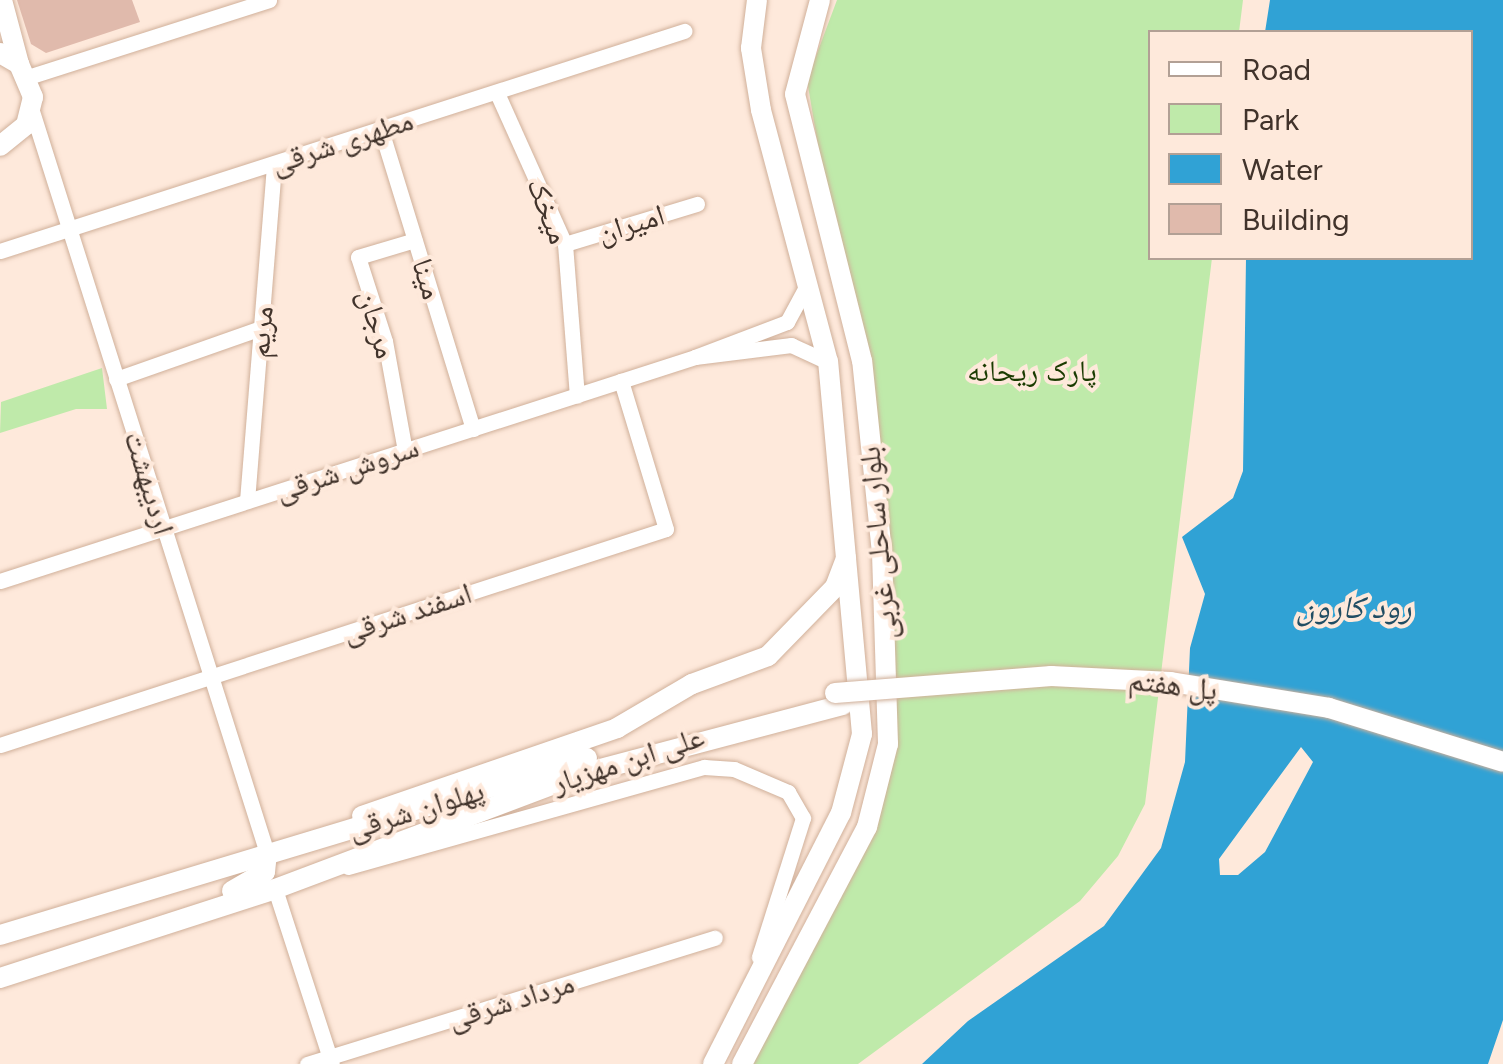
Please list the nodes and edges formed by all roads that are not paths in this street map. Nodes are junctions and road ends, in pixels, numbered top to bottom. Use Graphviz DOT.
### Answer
graph roads {
  1 [pos="2,0"];
  2 [pos="269,0"];
  3 [pos="757,0"];
  4 [pos="820,0"];
  5 [pos="684,31"];
  6 [pos="0,53"];
  7 [pos="24,70"];
  8 [pos="498,93"];
  9 [pos="32,112"];
  10 [pos="380,130"];
  11 [pos="0,146"];
  12 [pos="274,164"];
  13 [pos="697,204"];
  14 [pos="68,230"];
  15 [pos="415,240"];
  16 [pos="564,244"];
  17 [pos="0,252"];
  18 [pos="807,285"];
  19 [pos="261,328"];
  20 [pos="694,357"];
  21 [pos="828,362"];
  22 [pos="116,379"];
  23 [pos="622,381"];
  24 [pos="576,396"];
  25 [pos="474,429"];
  26 [pos="406,450"];
  27 [pos="247,501"];
  28 [pos="163,528"];
  29 [pos="849,552"];
  30 [pos="0,580"];
  31 [pos="210,676"];
  32 [pos="839,699"];
  33 [pos="0,745"];
  34 [pos="1503,762"];
  35 [pos="1503,776"];
  36 [pos="343,832"];
  37 [pos="418,832"];
  38 [pos="267,854"];
  39 [pos="324,870"];
  40 [pos="276,888"];
  41 [pos="0,935"];
  42 [pos="715,938"];
  43 [pos="112,941"];
  44 [pos="0,978"];
  45 [pos="737,1020"];
  46 [pos="331,1060"];
  47 [pos="307,1064"];
  48 [pos="713,1064"];
  49 [pos="742,1064"];
  1 -- 7 [label="main road"];
  2 -- 7 [label="street"];
  3 -- 18 [label="main road, بلوار ساحلی غربی"];
  4 -- 49 [label="main road, بلوار ساحلی غربی"];
  5 -- 8 [label="street, مطهری شرقی"];
  6 -- 7 [label="main road"];
  7 -- 9 [label="main road"];
  8 -- 10 [label="street, مطهری شرقی"];
  8 -- 16 [label="street, میخک"];
  9 -- 11 [label="main road"];
  9 -- 14 [label="street, اردیبهشت"];
  10 -- 12 [label="street, مطهری شرقی"];
  10 -- 15 [label="street, مینا"];
  12 -- 14 [label="street, مطهری شرقی"];
  12 -- 19 [label="street, مریم"];
  13 -- 16 [label="street, امیران"];
  14 -- 17 [label="street, مطهری شرقی"];
  14 -- 22 [label="street, اردیبهشت"];
  15 -- 25 [label="street, مینا"];
  15 -- 26 [label="street, مرجان"];
  16 -- 24 [label="street, میخک"];
  18 -- 20 [label="street"];
  18 -- 21 [label="main road, بلوار ساحلی غربی"];
  19 -- 22 [label="street"];
  19 -- 27 [label="street, مریم"];
  20 -- 21 [label="street"];
  20 -- 23 [label="street, سروش شرقی"];
  21 -- 29 [label="main road, بلوار ساحلی غربی"];
  22 -- 28 [label="street, اردیبهشت"];
  23 -- 24 [label="street, سروش شرقی"];
  23 -- 31 [label="street, اسفند شرقی"];
  24 -- 25 [label="street, سروش شرقی"];
  25 -- 26 [label="street, سروش شرقی"];
  26 -- 27 [label="street, سروش شرقی"];
  27 -- 28 [label="street, سروش شرقی"];
  28 -- 30 [label="street, سروش شرقی"];
  28 -- 31 [label="street, اردیبهشت"];
  29 -- 36 [label="main road"];
  29 -- 45 [label="main road, بلوار ساحلی غربی"];
  31 -- 33 [label="street, اسفند شرقی"];
  31 -- 38 [label="street, اردیبهشت"];
  32 -- 34 [label="main road, پل هفتم, bridge"];
  32 -- 35 [label="main road, پل هفتم"];
  32 -- 36 [label="main road, پهلوان شرقی"];
  32 -- 37 [label="main road, علی ابن مهزیار"];
  36 -- 38 [label="main road, پهلوان شرقی"];
  37 -- 39 [label="main road, پهلوان شرقی"];
  38 -- 41 [label="main road, پهلوان شرقی"];
  38 -- 43 [label="main road"];
  39 -- 40 [label="main road, پهلوان شرقی"];
  39 -- 45 [label="street, پهلوان شرقی"];
  40 -- 43 [label="main road, پهلوان شرقی"];
  40 -- 46 [label="street"];
  42 -- 46 [label="street, مرداد شرقی"];
  43 -- 44 [label="main road, پهلوان شرقی"];
  45 -- 48 [label="main road, بلوار ساحلی غربی"];
  46 -- 47 [label="street, مرداد شرقی"];
}
